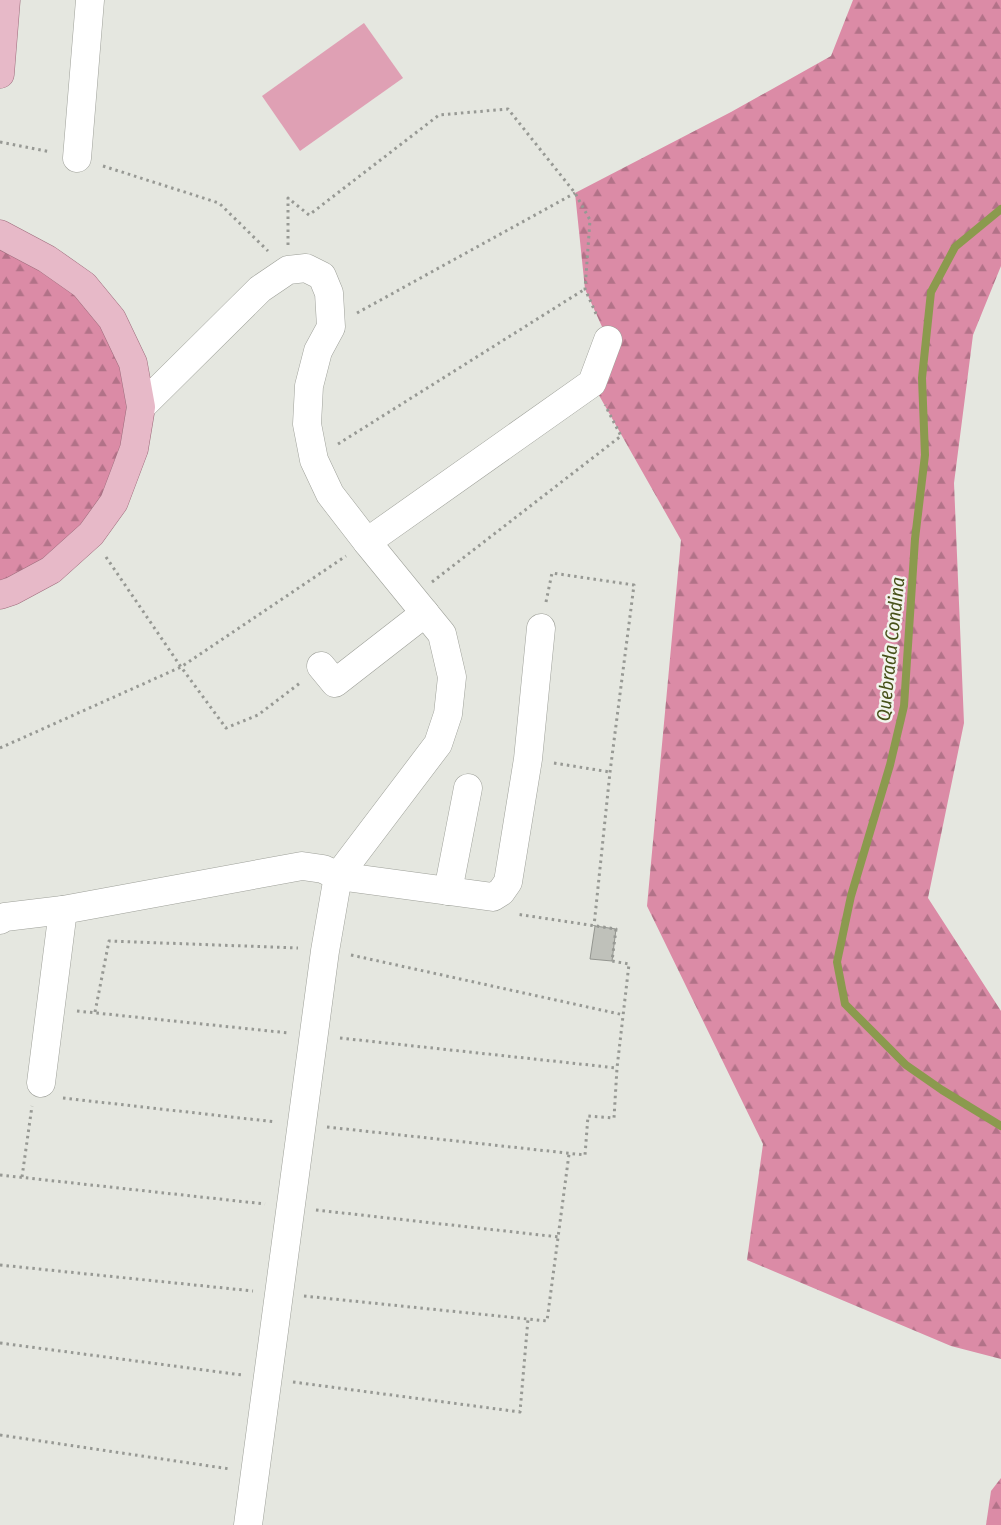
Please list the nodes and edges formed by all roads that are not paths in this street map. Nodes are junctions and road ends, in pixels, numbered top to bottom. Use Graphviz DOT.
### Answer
graph roads {
  1 [pos="6,0"];
  2 [pos="90,0"];
  3 [pos="0,74"];
  4 [pos="77,158"];
  5 [pos="0,234"];
  6 [pos="608,340"];
  7 [pos="141,407"];
  8 [pos="367,542"];
  9 [pos="0,595"];
  10 [pos="418,605"];
  11 [pos="541,628"];
  12 [pos="321,666"];
  13 [pos="468,788"];
  14 [pos="338,876"];
  15 [pos="448,891"];
  16 [pos="63,910"];
  17 [pos="0,920"];
  18 [pos="36,1094"];
  19 [pos="248,1525"];
  1 -- 3 [label="main road"];
  2 -- 4 [label="street"];
  5 -- 7 [label="main road"];
  6 -- 8 [label="street"];
  7 -- 8 [label="street"];
  7 -- 9 [label="main road"];
  8 -- 10 [label="street"];
  10 -- 12 [label="street"];
  10 -- 14 [label="street"];
  11 -- 15 [label="street"];
  13 -- 15 [label="street"];
  14 -- 15 [label="street"];
  14 -- 16 [label="street"];
  14 -- 19 [label="street"];
  16 -- 17 [label="street"];
  16 -- 18 [label="street"];
}
